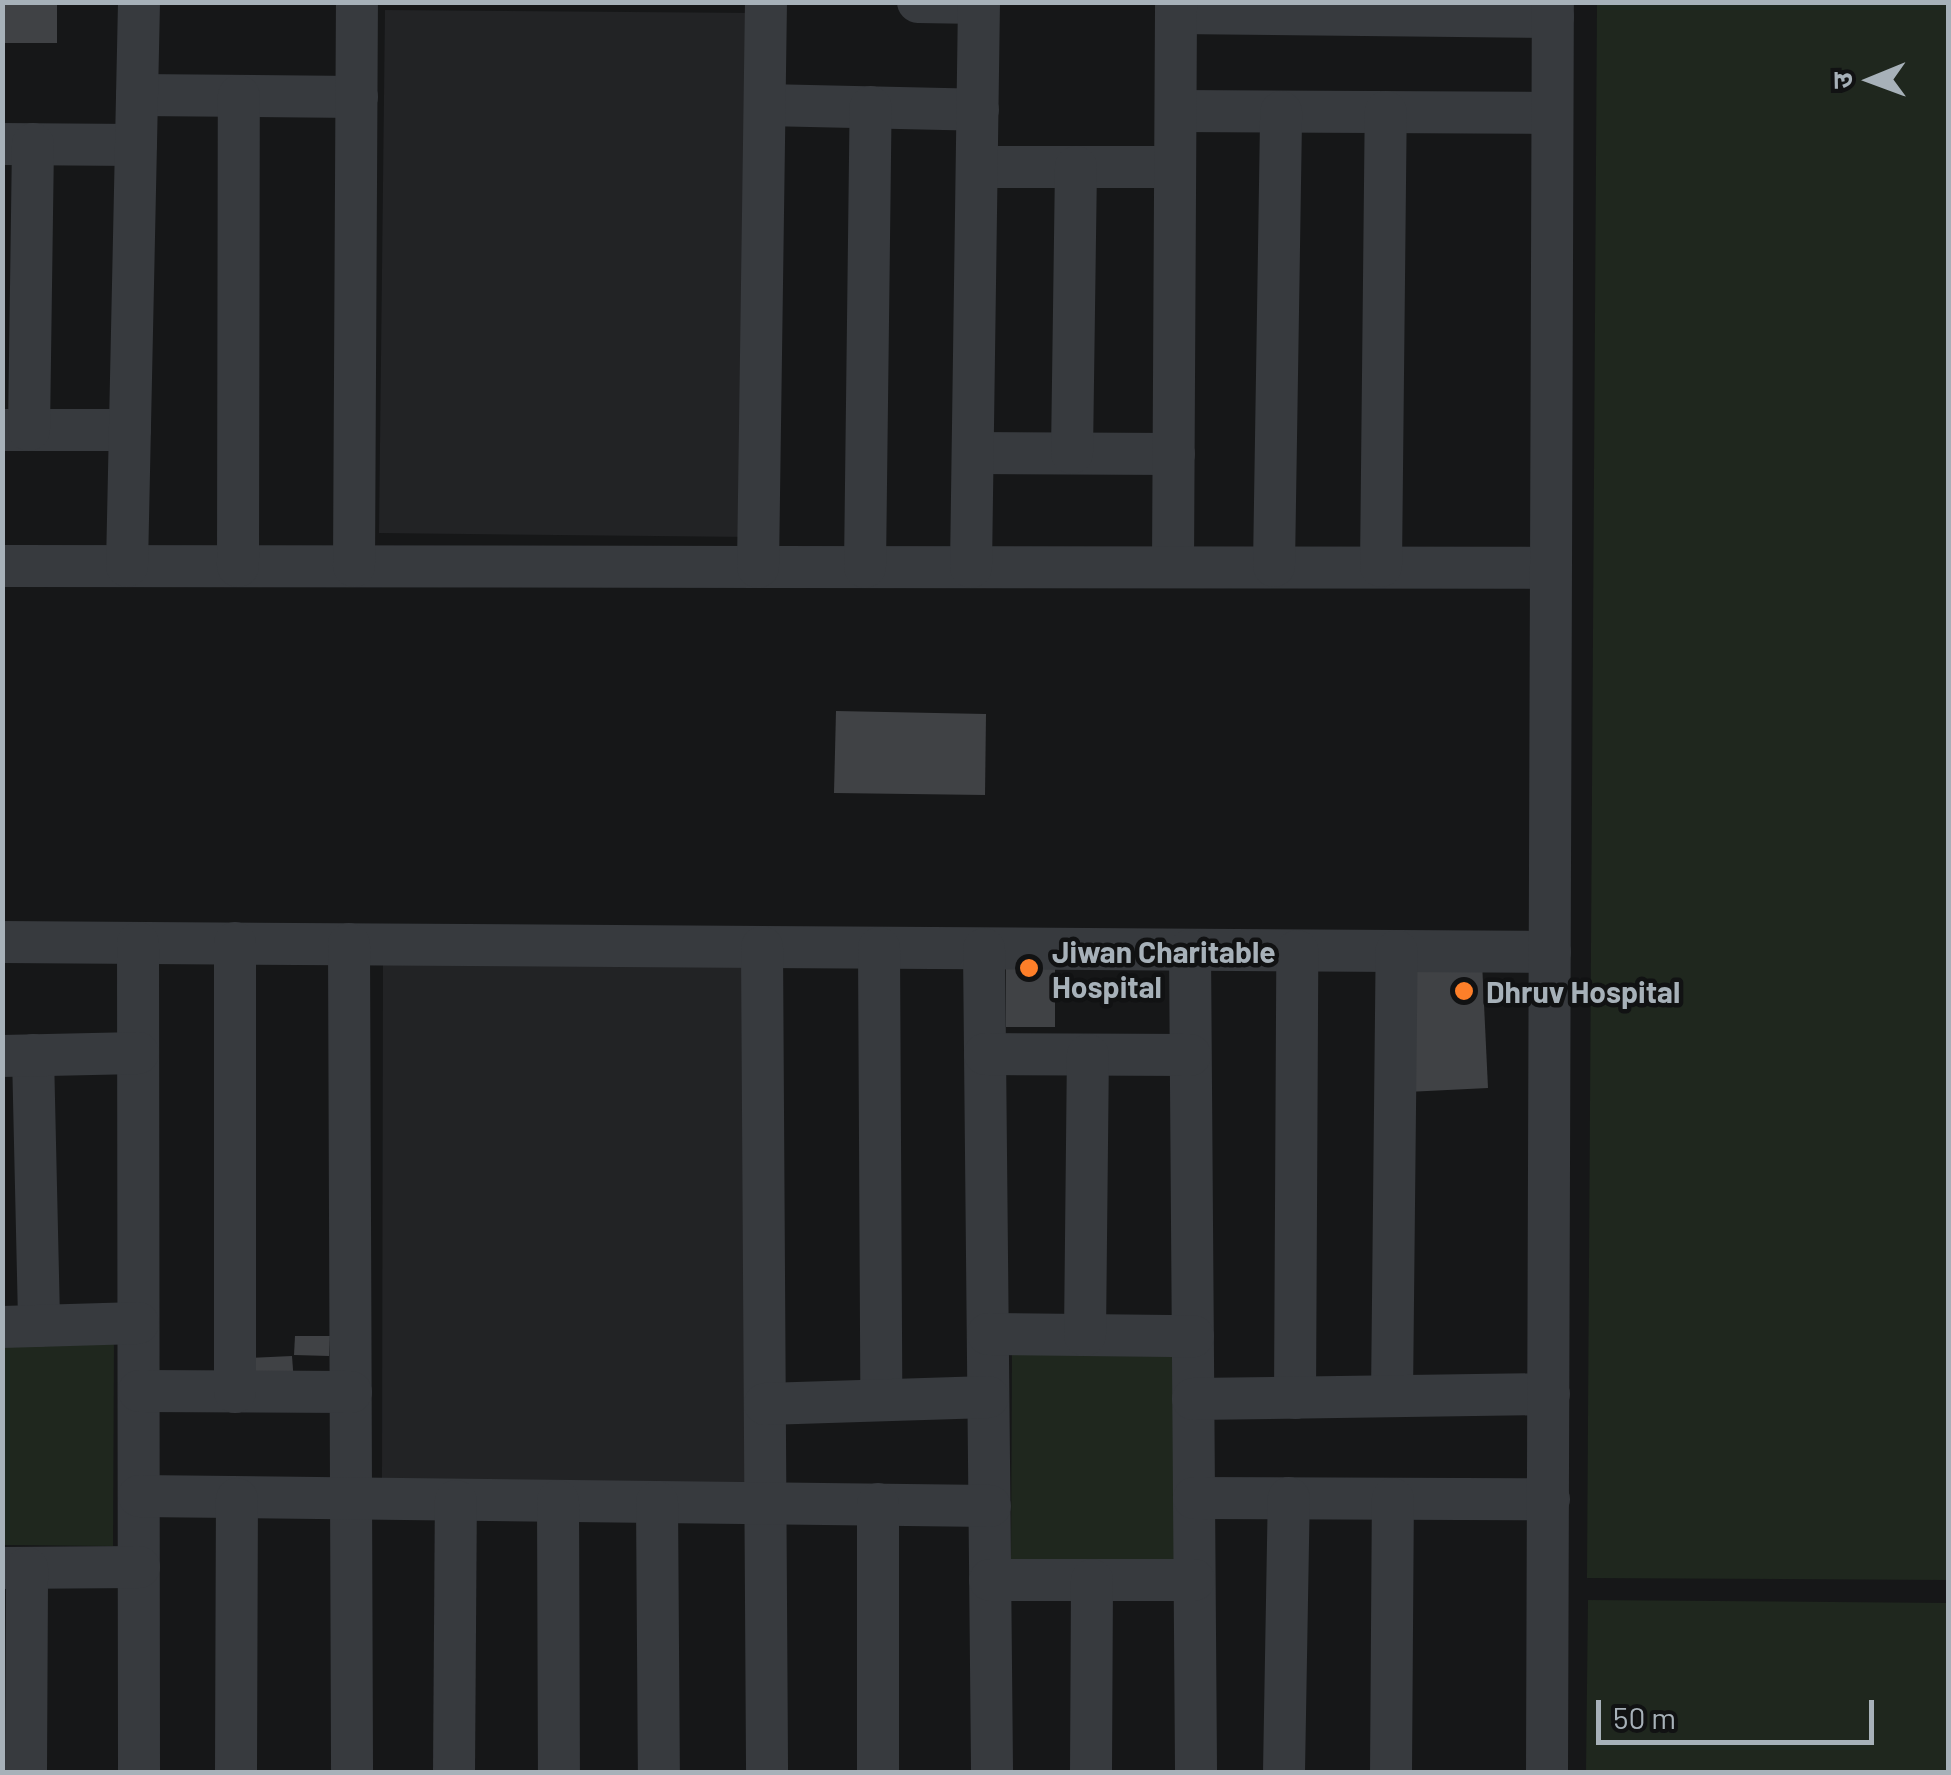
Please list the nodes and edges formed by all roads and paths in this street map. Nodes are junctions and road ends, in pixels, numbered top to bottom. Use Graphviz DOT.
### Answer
graph roads {
  1 [pos="139,2"];
  2 [pos="357,2"];
  3 [pos="766,2"];
  4 [pos="918,2"];
  5 [pos="979,3"];
  6 [pos="1176,8"];
  7 [pos="1285,8"];
  8 [pos="1388,9"];
  9 [pos="1552,10"];
  10 [pos="137,95"];
  11 [pos="239,96"];
  12 [pos="356,97"];
  13 [pos="765,105"];
  14 [pos="870,107"];
  15 [pos="978,110"];
  16 [pos="1176,111"];
  17 [pos="1281,112"];
  18 [pos="1386,112"];
  19 [pos="1552,113"];
  20 [pos="18,144"];
  21 [pos="136,145"];
  22 [pos="1175,166"];
  23 [pos="977,167"];
  24 [pos="1076,167"];
  25 [pos="16,430"];
  26 [pos="130,430"];
  27 [pos="973,453"];
  28 [pos="1072,454"];
  29 [pos="1174,454"];
  30 [pos="1173,565"];
  31 [pos="2,566"];
  32 [pos="127,566"];
  33 [pos="238,566"];
  34 [pos="354,566"];
  35 [pos="1274,566"];
  36 [pos="1382,566"];
  37 [pos="758,567"];
  38 [pos="865,567"];
  39 [pos="972,567"];
  40 [pos="1551,568"];
  41 [pos="2,942"];
  42 [pos="138,943"];
  43 [pos="236,944"];
  44 [pos="349,944"];
  45 [pos="762,947"];
  46 [pos="879,948"];
  47 [pos="984,949"];
  48 [pos="1190,950"];
  49 [pos="1297,951"];
  50 [pos="1397,951"];
  51 [pos="1550,952"];
  52 [pos="138,1053"];
  53 [pos="985,1054"];
  54 [pos="1088,1055"];
  55 [pos="1190,1055"];
  56 [pos="18,1056"];
  57 [pos="138,1323"];
  58 [pos="21,1326"];
  59 [pos="988,1334"];
  60 [pos="1085,1335"];
  61 [pos="1192,1336"];
  62 [pos="139,1391"];
  63 [pos="235,1392"];
  64 [pos="351,1392"];
  65 [pos="1549,1394"];
  66 [pos="1392,1396"];
  67 [pos="988,1398"];
  68 [pos="1295,1398"];
  69 [pos="1193,1399"];
  70 [pos="882,1400"];
  71 [pos="765,1404"];
  72 [pos="139,1496"];
  73 [pos="1194,1498"];
  74 [pos="1289,1498"];
  75 [pos="236,1499"];
  76 [pos="1394,1499"];
  77 [pos="1549,1499"];
  78 [pos="351,1500"];
  79 [pos="456,1500"];
  80 [pos="558,1501"];
  81 [pos="657,1502"];
  82 [pos="765,1502"];
  83 [pos="878,1504"];
  84 [pos="990,1506"];
  85 [pos="139,1567"];
  86 [pos="15,1568"];
  87 [pos="990,1580"];
  88 [pos="1092,1580"];
  89 [pos="1194,1580"];
  90 [pos="26,1772"];
  91 [pos="139,1772"];
  92 [pos="236,1772"];
  93 [pos="352,1772"];
  94 [pos="454,1772"];
  95 [pos="559,1772"];
  96 [pos="659,1772"];
  97 [pos="767,1772"];
  98 [pos="878,1772"];
  99 [pos="992,1772"];
  100 [pos="1091,1772"];
  101 [pos="1196,1772"];
  102 [pos="1284,1772"];
  103 [pos="1391,1772"];
  104 [pos="1548,1772"];
  1 -- 10 [label="street"];
  2 -- 12 [label="street"];
  3 -- 13 [label="street"];
  4 -- 5 [label="street"];
  5 -- 15 [label="street"];
  6 -- 7 [label="street"];
  6 -- 16 [label="street"];
  7 -- 8 [label="street"];
  8 -- 9 [label="street"];
  9 -- 19 [label="street"];
  10 -- 11 [label="street"];
  10 -- 21 [label="street"];
  11 -- 12 [label="street"];
  11 -- 33 [label="street"];
  12 -- 34 [label="street"];
  13 -- 14 [label="street"];
  13 -- 37 [label="street"];
  14 -- 15 [label="street"];
  14 -- 38 [label="street"];
  15 -- 23 [label="street"];
  16 -- 17 [label="street"];
  16 -- 22 [label="street"];
  17 -- 18 [label="street"];
  17 -- 35 [label="street"];
  18 -- 19 [label="street"];
  18 -- 36 [label="street"];
  19 -- 40 [label="street"];
  20 -- 21 [label="street"];
  20 -- 25 [label="street"];
  21 -- 26 [label="street"];
  22 -- 24 [label="street"];
  22 -- 29 [label="street"];
  23 -- 24 [label="street"];
  23 -- 27 [label="street"];
  24 -- 28 [label="street"];
  25 -- 26 [label="street"];
  26 -- 32 [label="street"];
  27 -- 28 [label="street"];
  27 -- 39 [label="street"];
  28 -- 29 [label="street"];
  29 -- 30 [label="street"];
  30 -- 35 [label="street"];
  30 -- 39 [label="street"];
  31 -- 32 [label="street"];
  32 -- 33 [label="street"];
  33 -- 34 [label="street"];
  34 -- 37 [label="street"];
  35 -- 36 [label="street"];
  36 -- 40 [label="street"];
  37 -- 38 [label="street"];
  38 -- 39 [label="street"];
  40 -- 51 [label="street"];
  41 -- 42 [label="street"];
  42 -- 43 [label="street"];
  42 -- 52 [label="street"];
  43 -- 44 [label="street"];
  43 -- 63 [label="street"];
  44 -- 45 [label="street"];
  44 -- 64 [label="street"];
  45 -- 46 [label="street"];
  45 -- 71 [label="street"];
  46 -- 47 [label="street"];
  46 -- 70 [label="street"];
  47 -- 48 [label="street"];
  47 -- 53 [label="street"];
  48 -- 49 [label="street"];
  48 -- 55 [label="street"];
  49 -- 50 [label="street"];
  49 -- 68 [label="street"];
  50 -- 51 [label="street"];
  50 -- 66 [label="street"];
  51 -- 65 [label="street"];
  52 -- 56 [label="street"];
  52 -- 57 [label="street"];
  53 -- 54 [label="street"];
  53 -- 59 [label="street"];
  54 -- 55 [label="street"];
  54 -- 60 [label="street"];
  55 -- 61 [label="street"];
  56 -- 58 [label="street"];
  57 -- 58 [label="street"];
  57 -- 62 [label="street"];
  59 -- 60 [label="street"];
  59 -- 67 [label="street"];
  60 -- 61 [label="street"];
  61 -- 69 [label="street"];
  62 -- 63 [label="street"];
  62 -- 72 [label="street"];
  63 -- 64 [label="street"];
  64 -- 78 [label="street"];
  65 -- 66 [label="street"];
  65 -- 77 [label="street"];
  66 -- 68 [label="street"];
  67 -- 70 [label="street"];
  67 -- 84 [label="street"];
  68 -- 69 [label="street"];
  69 -- 73 [label="street"];
  70 -- 71 [label="street"];
  71 -- 82 [label="street"];
  72 -- 75 [label="street"];
  72 -- 85 [label="street"];
  73 -- 74 [label="street"];
  73 -- 89 [label="street"];
  74 -- 76 [label="street"];
  74 -- 102 [label="street"];
  75 -- 78 [label="street"];
  75 -- 92 [label="street"];
  76 -- 77 [label="street"];
  76 -- 103 [label="street"];
  77 -- 104 [label="street"];
  78 -- 79 [label="street"];
  78 -- 93 [label="street"];
  79 -- 80 [label="street"];
  79 -- 94 [label="street"];
  80 -- 81 [label="street"];
  80 -- 95 [label="street"];
  81 -- 82 [label="street"];
  81 -- 96 [label="street"];
  82 -- 83 [label="street"];
  82 -- 97 [label="street"];
  83 -- 84 [label="street"];
  83 -- 98 [label="street"];
  84 -- 87 [label="street"];
  85 -- 86 [label="street"];
  85 -- 91 [label="street"];
  86 -- 90 [label="street"];
  87 -- 88 [label="street"];
  87 -- 99 [label="street"];
  88 -- 89 [label="street"];
  88 -- 100 [label="street"];
  89 -- 101 [label="street"];
}
